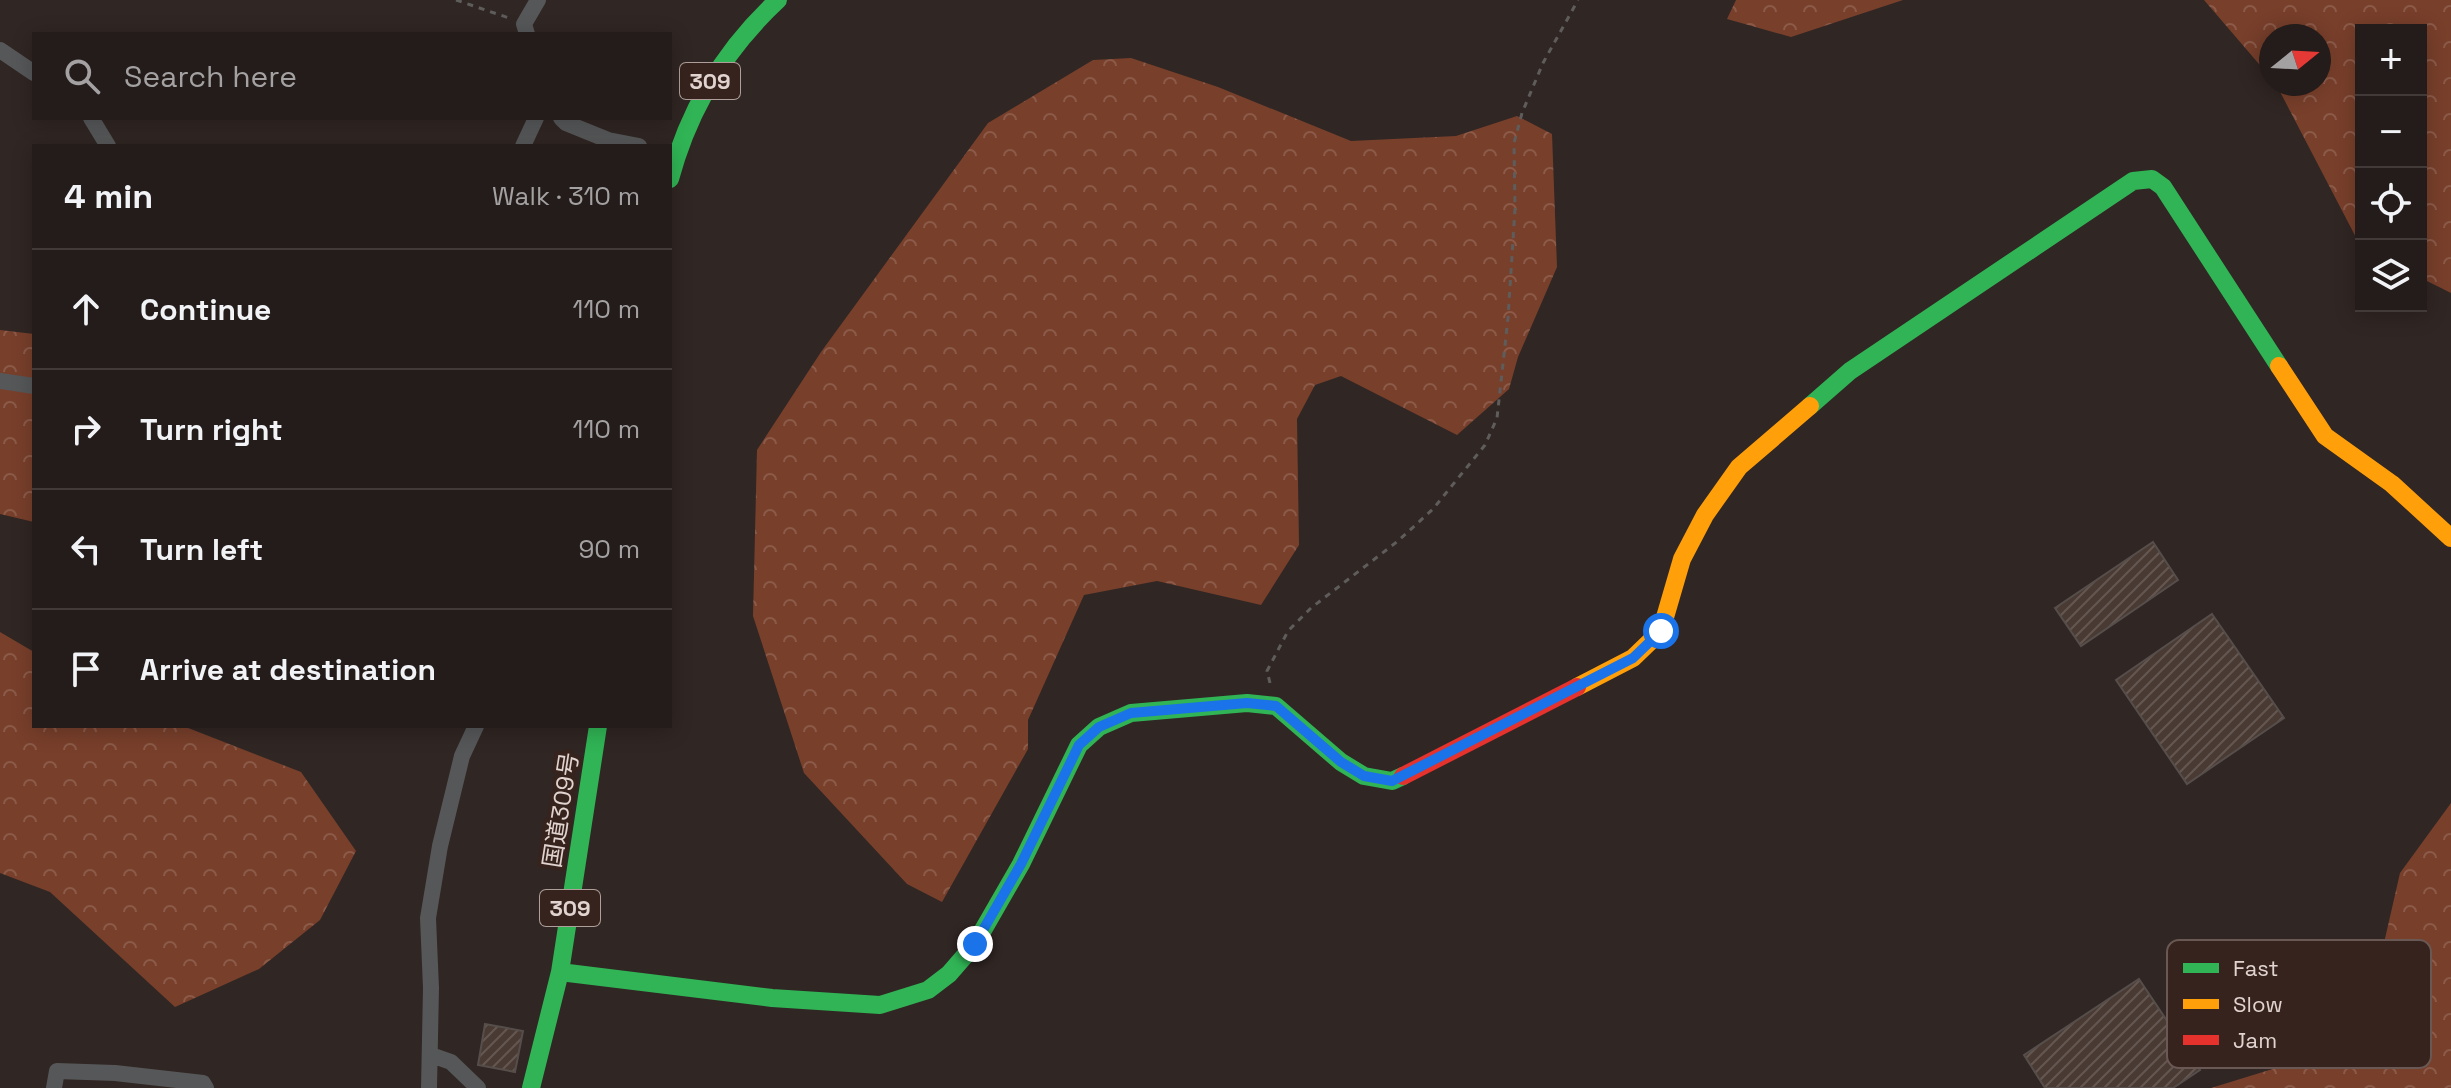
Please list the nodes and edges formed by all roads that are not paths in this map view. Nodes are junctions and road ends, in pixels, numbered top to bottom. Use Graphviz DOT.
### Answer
graph roads {
  1 [pos="538,0"];
  2 [pos="778,0"];
  3 [pos="526,29"];
  4 [pos="0,50"];
  5 [pos="32,72"];
  6 [pos="92,120"];
  7 [pos="535,120"];
  8 [pos="563,120"];
  9 [pos="107,144"];
  10 [pos="524,144"];
  11 [pos="629,144"];
  12 [pos="673,153"];
  13 [pos="0,381"];
  14 [pos="32,386"];
  15 [pos="2451,538"];
  16 [pos="475,728"];
  17 [pos="598,728"];
  18 [pos="560,972"];
  19 [pos="431,1055"];
  20 [pos="54,1088"];
  21 [pos="206,1088"];
  22 [pos="429,1088"];
  23 [pos="478,1088"];
  24 [pos="531,1088"];
  1 -- 3 [label="street"];
  2 -- 12 [label="main road, 309"];
  4 -- 5 [label="street"];
  6 -- 9 [label="street"];
  7 -- 10 [label="street"];
  8 -- 11 [label="street"];
  13 -- 14 [label="street"];
  15 -- 18 [label="main road"];
  16 -- 19 [label="street"];
  17 -- 18 [label="main road, 国道309号 / 309"];
  18 -- 24 [label="main road, 国道309号 / 309"];
  19 -- 22 [label="street"];
  19 -- 23 [label="street"];
  20 -- 21 [label="street"];
}
